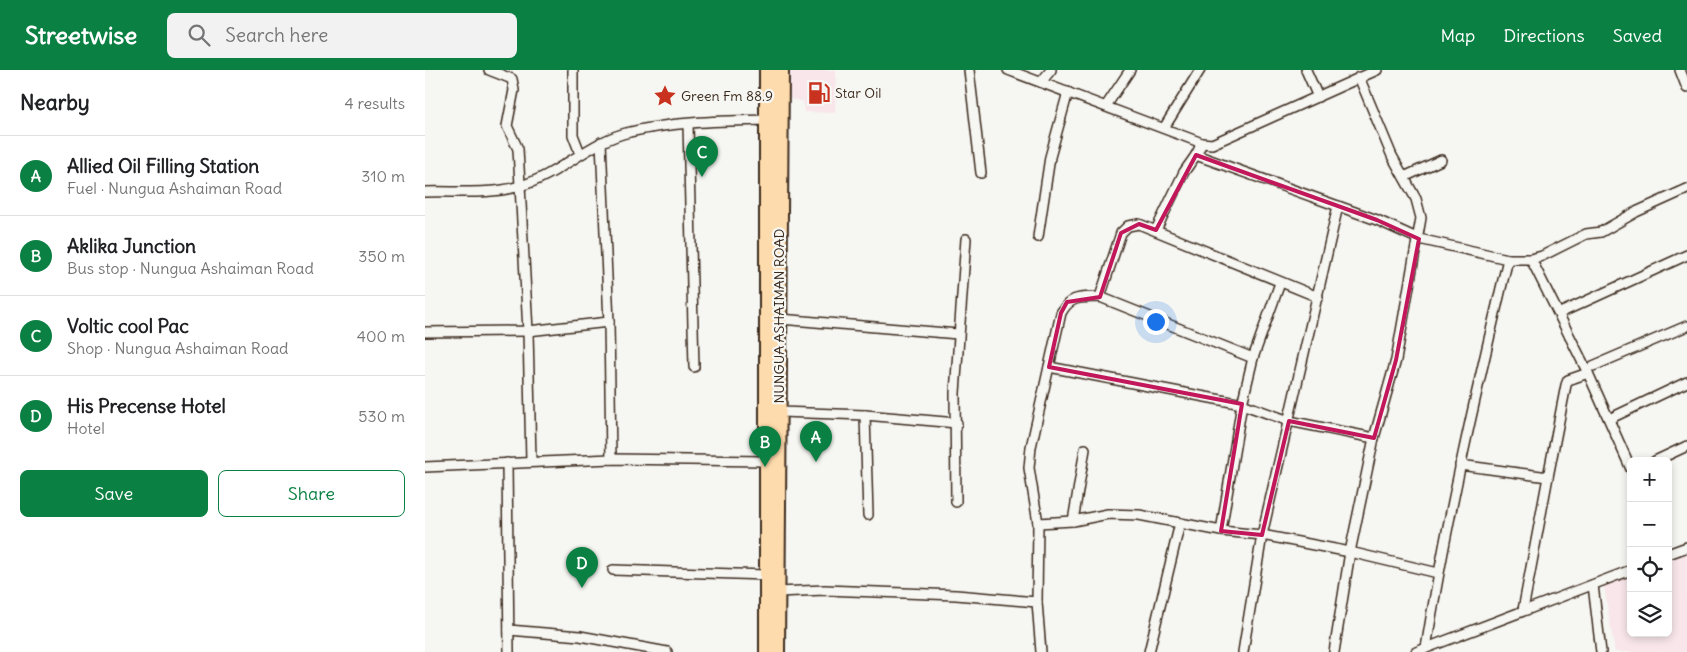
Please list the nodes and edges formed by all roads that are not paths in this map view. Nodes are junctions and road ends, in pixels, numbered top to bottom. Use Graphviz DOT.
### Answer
graph roads {
  1 [pos="489,70"];
  2 [pos="573,70"];
  3 [pos="767,70"];
  4 [pos="781,70"];
  5 [pos="969,70"];
  6 [pos="1008,70"];
  7 [pos="1051,70"];
  8 [pos="1130,70"];
  9 [pos="1200,70"];
  10 [pos="1306,70"];
  11 [pos="1377,70"];
  12 [pos="1680,70"];
  13 [pos="1359,77"];
  14 [pos="1041,82"];
  15 [pos="1687,88"];
  16 [pos="1068,92"];
  17 [pos="1317,97"];
  18 [pos="1106,106"];
  19 [pos="775,120"];
  20 [pos="688,124"];
  21 [pos="1163,128"];
  22 [pos="601,142"];
  23 [pos="1202,143"];
  24 [pos="581,153"];
  25 [pos="1195,155"];
  26 [pos="1441,160"];
  27 [pos="981,173"];
  28 [pos="1404,177"];
  29 [pos="520,186"];
  30 [pos="1687,189"];
  31 [pos="425,192"];
  32 [pos="1338,206"];
  33 [pos="1156,230"];
  34 [pos="1038,237"];
  35 [pos="966,239"];
  36 [pos="1419,239"];
  37 [pos="1687,255"];
  38 [pos="1508,259"];
  39 [pos="1531,259"];
  40 [pos="1280,283"];
  41 [pos="1100,297"];
  42 [pos="1318,298"];
  43 [pos="1560,313"];
  44 [pos="779,319"];
  45 [pos="609,322"];
  46 [pos="1687,326"];
  47 [pos="425,332"];
  48 [pos="528,332"];
  49 [pos="958,334"];
  50 [pos="1253,358"];
  51 [pos="694,367"];
  52 [pos="1049,367"];
  53 [pos="1591,370"];
  54 [pos="1687,382"];
  55 [pos="1242,404"];
  56 [pos="780,412"];
  57 [pos="865,414"];
  58 [pos="1609,418"];
  59 [pos="1289,421"];
  60 [pos="957,423"];
  61 [pos="1374,438"];
  62 [pos="1687,446"];
  63 [pos="1085,450"];
  64 [pos="1664,457"];
  65 [pos="611,459"];
  66 [pos="1627,460"];
  67 [pos="531,461"];
  68 [pos="765,461"];
  69 [pos="507,463"];
  70 [pos="1460,465"];
  71 [pos="425,467"];
  72 [pos="1548,477"];
  73 [pos="956,502"];
  74 [pos="868,515"];
  75 [pos="1073,521"];
  76 [pos="1038,523"];
  77 [pos="1179,523"];
  78 [pos="1221,531"];
  79 [pos="1263,535"];
  80 [pos="1687,546"];
  81 [pos="1351,552"];
  82 [pos="1672,552"];
  83 [pos="613,570"];
  84 [pos="1627,572"];
  85 [pos="1438,573"];
  86 [pos="766,575"];
  87 [pos="1593,585"];
  88 [pos="777,592"];
  89 [pos="1037,602"];
  90 [pos="1523,610"];
  91 [pos="509,630"];
  92 [pos="1425,648"];
  93 [pos="509,652"];
  94 [pos="667,652"];
  95 [pos="767,652"];
  96 [pos="777,652"];
  97 [pos="1041,652"];
  98 [pos="1149,652"];
  99 [pos="1243,652"];
  100 [pos="1334,652"];
  101 [pos="1416,652"];
  102 [pos="1601,652"];
  1 -- 29 [label="street"];
  2 -- 24 [label="street"];
  3 -- 19 [label="main road, NUNGUA ASHAIMAN ROAD"];
  4 -- 19 [label="main road, NUNGUA ASHAIMAN ROAD"];
  5 -- 27 [label="street"];
  6 -- 14 [label="street"];
  7 -- 14 [label="street"];
  8 -- 18 [label="street"];
  9 -- 21 [label="street"];
  10 -- 17 [label="street"];
  11 -- 13 [label="street"];
  12 -- 15 [label="street"];
  13 -- 17 [label="street"];
  13 -- 28 [label="street"];
  14 -- 16 [label="street"];
  16 -- 18 [label="street"];
  16 -- 34 [label="street"];
  17 -- 23 [label="street"];
  18 -- 21 [label="street"];
  19 -- 20 [label="street"];
  19 -- 44 [label="main road, NUNGUA ASHAIMAN ROAD"];
  19 -- 68 [label="main road, NUNGUA ASHAIMAN ROAD"];
  20 -- 22 [label="street"];
  20 -- 51 [label="street"];
  21 -- 23 [label="street"];
  22 -- 24 [label="street"];
  22 -- 45 [label="street"];
  23 -- 25 [label="street"];
  24 -- 29 [label="street"];
  25 -- 32 [label="street"];
  25 -- 33 [label="street"];
  26 -- 28 [label="street"];
  28 -- 36 [label="street"];
  29 -- 31 [label="street"];
  29 -- 48 [label="street"];
  30 -- 39 [label="street"];
  32 -- 36 [label="street"];
  32 -- 42 [label="street"];
  33 -- 40 [label="street"];
  33 -- 41 [label="street"];
  35 -- 49 [label="street"];
  36 -- 38 [label="street"];
  36 -- 61 [label="street"];
  37 -- 43 [label="street"];
  38 -- 39 [label="street"];
  38 -- 70 [label="street"];
  39 -- 43 [label="street"];
  40 -- 42 [label="street"];
  40 -- 50 [label="street"];
  41 -- 50 [label="street"];
  41 -- 52 [label="street"];
  42 -- 59 [label="street"];
  43 -- 53 [label="street"];
  44 -- 49 [label="street"];
  44 -- 56 [label="main road, NUNGUA ASHAIMAN ROAD"];
  45 -- 48 [label="street"];
  45 -- 65 [label="street"];
  46 -- 53 [label="street"];
  47 -- 48 [label="street"];
  48 -- 67 [label="street"];
  49 -- 60 [label="street"];
  50 -- 55 [label="street"];
  52 -- 55 [label="street"];
  52 -- 76 [label="street"];
  53 -- 58 [label="street"];
  53 -- 72 [label="street"];
  54 -- 58 [label="street"];
  55 -- 59 [label="street"];
  55 -- 78 [label="street"];
  56 -- 57 [label="street"];
  56 -- 88 [label="main road, NUNGUA ASHAIMAN ROAD"];
  57 -- 60 [label="street"];
  57 -- 74 [label="street"];
  58 -- 66 [label="street"];
  59 -- 61 [label="street"];
  59 -- 79 [label="street"];
  60 -- 73 [label="street"];
  61 -- 81 [label="street"];
  62 -- 64 [label="street"];
  63 -- 75 [label="street"];
  65 -- 67 [label="street"];
  65 -- 68 [label="street"];
  67 -- 69 [label="street"];
  68 -- 86 [label="main road, NUNGUA ASHAIMAN ROAD"];
  69 -- 71 [label="street"];
  69 -- 91 [label="street"];
  70 -- 72 [label="street"];
  70 -- 85 [label="street"];
  72 -- 90 [label="street"];
  75 -- 76 [label="street"];
  75 -- 77 [label="street"];
  76 -- 89 [label="street"];
  77 -- 78 [label="street"];
  77 -- 98 [label="street"];
  78 -- 79 [label="street"];
  79 -- 81 [label="street"];
  79 -- 99 [label="street"];
  80 -- 82 [label="street"];
  81 -- 85 [label="street"];
  81 -- 100 [label="street"];
  83 -- 86 [label="street"];
  84 -- 87 [label="street"];
  85 -- 92 [label="street"];
  86 -- 95 [label="main road, NUNGUA ASHAIMAN ROAD"];
  87 -- 90 [label="street"];
  87 -- 102 [label="street"];
  88 -- 89 [label="street"];
  88 -- 96 [label="main road, NUNGUA ASHAIMAN ROAD"];
  89 -- 97 [label="street"];
  90 -- 92 [label="street"];
  91 -- 93 [label="street"];
  91 -- 94 [label="street"];
  92 -- 101 [label="street"];
}
